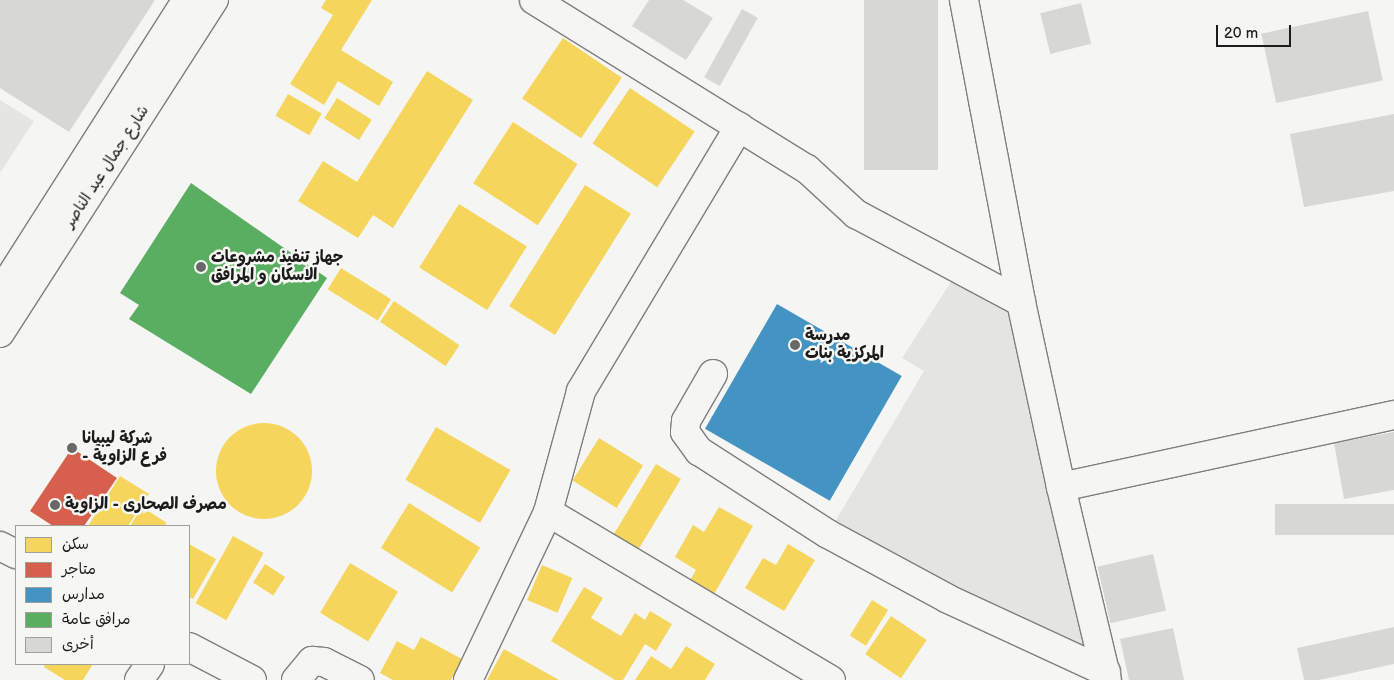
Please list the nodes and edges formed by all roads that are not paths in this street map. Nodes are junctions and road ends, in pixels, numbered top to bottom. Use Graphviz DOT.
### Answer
graph roads {
  1 [pos="186,0"];
  2 [pos="214,0"];
  3 [pos="534,0"];
  4 [pos="964,0"];
  5 [pos="739,127"];
  6 [pos="30,287"];
  7 [pos="0,294"];
  8 [pos="1021,302"];
  9 [pos="0,333"];
  10 [pos="713,374"];
  11 [pos="1394,415"];
  12 [pos="1061,487"];
  13 [pos="548,512"];
  14 [pos="0,546"];
  15 [pos="15,554"];
  16 [pos="190,648"];
  17 [pos="149,665"];
  18 [pos="1106,676"];
  19 [pos="139,680"];
  20 [pos="252,680"];
  21 [pos="296,680"];
  22 [pos="360,680"];
  23 [pos="468,680"];
  24 [pos="831,680"];
  1 -- 7 [label="street, شارع جمال عبد الناصر"];
  2 -- 6 [label="street, شارع جمال عبد الناصر"];
  3 -- 5 [label="street"];
  4 -- 8 [label="street"];
  5 -- 8 [label="street"];
  5 -- 13 [label="street"];
  6 -- 7 [label="street"];
  6 -- 9 [label="street, شارع جمال عبد الناصر"];
  8 -- 12 [label="street"];
  10 -- 18 [label="street"];
  11 -- 12 [label="street"];
  12 -- 18 [label="street"];
  13 -- 23 [label="street"];
  13 -- 24 [label="street"];
  14 -- 15 [label="street"];
  16 -- 20 [label="street"];
  17 -- 19 [label="street"];
  21 -- 22 [label="street"];
}
